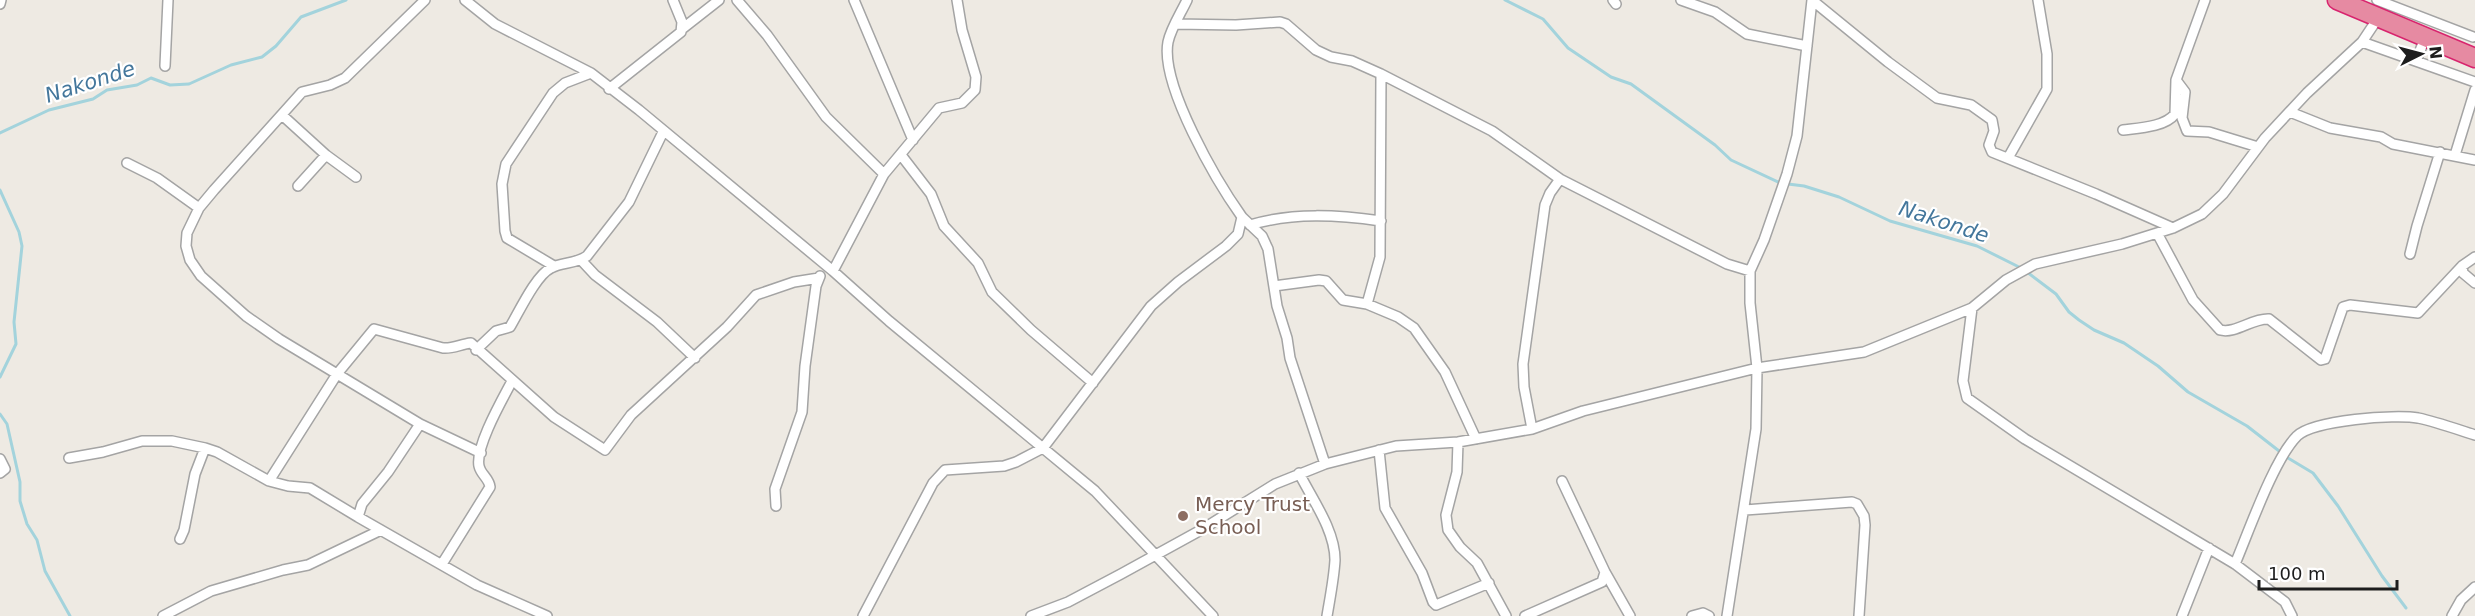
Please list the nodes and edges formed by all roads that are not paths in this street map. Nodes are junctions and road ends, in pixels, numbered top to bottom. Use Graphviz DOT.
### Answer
graph roads {
  1 [pos="168,0"];
  2 [pos="425,0"];
  3 [pos="465,0"];
  4 [pos="673,0"];
  5 [pos="719,0"];
  6 [pos="738,0"];
  7 [pos="854,0"];
  8 [pos="957,0"];
  9 [pos="1186,0"];
  10 [pos="1681,0"];
  11 [pos="1812,0"];
  12 [pos="2205,0"];
  13 [pos="2337,0"];
  14 [pos="2037,1"];
  15 [pos="2378,9"];
  16 [pos="1176,24"];
  17 [pos="682,29"];
  18 [pos="2474,34"];
  19 [pos="2425,38"];
  20 [pos="2362,42"];
  21 [pos="1807,46"];
  22 [pos="2471,57"];
  23 [pos="2416,61"];
  24 [pos="165,66"];
  25 [pos="591,73"];
  26 [pos="1381,74"];
  27 [pos="2176,80"];
  28 [pos="2475,82"];
  29 [pos="609,88"];
  30 [pos="2475,90"];
  31 [pos="2290,112"];
  32 [pos="282,115"];
  33 [pos="2123,130"];
  34 [pos="663,132"];
  35 [pos="913,140"];
  36 [pos="2258,147"];
  37 [pos="2440,152"];
  38 [pos="326,154"];
  39 [pos="901,155"];
  40 [pos="2455,155"];
  41 [pos="2008,158"];
  42 [pos="2475,160"];
  43 [pos="127,163"];
  44 [pos="884,174"];
  45 [pos="356,177"];
  46 [pos="1560,179"];
  47 [pos="298,186"];
  48 [pos="200,208"];
  49 [pos="1242,217"];
  50 [pos="1382,221"];
  51 [pos="1250,225"];
  52 [pos="2173,228"];
  53 [pos="2157,233"];
  54 [pos="2410,254"];
  55 [pos="2475,257"];
  56 [pos="581,260"];
  57 [pos="554,266"];
  58 [pos="2462,266"];
  59 [pos="830,268"];
  60 [pos="1750,271"];
  61 [pos="819,278"];
  62 [pos="2475,283"];
  63 [pos="1274,286"];
  64 [pos="1367,304"];
  65 [pos="1972,308"];
  66 [pos="476,350"];
  67 [pos="694,358"];
  68 [pos="1757,368"];
  69 [pos="337,374"];
  70 [pos="512,381"];
  71 [pos="1093,384"];
  72 [pos="420,424"];
  73 [pos="1532,429"];
  74 [pos="2475,435"];
  75 [pos="1476,439"];
  76 [pos="1458,442"];
  77 [pos="205,448"];
  78 [pos="1043,448"];
  79 [pos="1379,450"];
  80 [pos="481,453"];
  81 [pos="69,458"];
  82 [pos="0,459"];
  83 [pos="1325,464"];
  84 [pos="0,473"];
  85 [pos="1299,473"];
  86 [pos="269,481"];
  87 [pos="1562,481"];
  88 [pos="776,506"];
  89 [pos="1745,510"];
  90 [pos="358,517"];
  91 [pos="381,530"];
  92 [pos="180,539"];
  93 [pos="2210,548"];
  94 [pos="1155,555"];
  95 [pos="442,564"];
  96 [pos="2235,564"];
  97 [pos="1605,572"];
  98 [pos="1489,583"];
  99 [pos="2475,587"];
  100 [pos="163,616"];
  101 [pos="546,616"];
  102 [pos="863,616"];
  103 [pos="1031,616"];
  104 [pos="1213,616"];
  105 [pos="1327,616"];
  106 [pos="1506,616"];
  107 [pos="1525,616"];
  108 [pos="1630,616"];
  109 [pos="1692,616"];
  110 [pos="1708,616"];
  111 [pos="1727,616"];
  112 [pos="1858,616"];
  113 [pos="2182,616"];
  114 [pos="2292,616"];
  115 [pos="2452,616"];
  1 -- 24 [label="street"];
  2 -- 32 [label="street"];
  3 -- 25 [label="street"];
  4 -- 17 [label="street"];
  5 -- 17 [label="street"];
  6 -- 44 [label="street"];
  7 -- 35 [label="street"];
  8 -- 35 [label="street"];
  9 -- 16 [label="street"];
  10 -- 21 [label="street"];
  11 -- 21 [label="street"];
  11 -- 41 [label="street"];
  12 -- 27 [label="street"];
  13 -- 15 [label="highway"];
  14 -- 41 [label="street"];
  15 -- 18 [label="street"];
  15 -- 19 [label="highway"];
  15 -- 20 [label="street"];
  16 -- 26 [label="street"];
  16 -- 49 [label="street"];
  17 -- 29 [label="street"];
  18 -- 22 [label="street"];
  19 -- 22 [label="highway"];
  19 -- 23 [label="street"];
  20 -- 23 [label="street"];
  20 -- 31 [label="street"];
  21 -- 60 [label="street"];
  23 -- 28 [label="street"];
  25 -- 29 [label="street"];
  25 -- 57 [label="street"];
  26 -- 46 [label="street"];
  26 -- 50 [label="street"];
  27 -- 33 [label="street"];
  27 -- 36 [label="street"];
  29 -- 34 [label="street"];
  30 -- 40 [label="street"];
  31 -- 36 [label="street"];
  31 -- 37 [label="street"];
  32 -- 38 [label="street"];
  32 -- 48 [label="street"];
  34 -- 56 [label="street"];
  34 -- 59 [label="street"];
  35 -- 39 [label="street"];
  36 -- 52 [label="street"];
  37 -- 40 [label="street"];
  37 -- 54 [label="street"];
  38 -- 45 [label="street"];
  38 -- 47 [label="street"];
  39 -- 44 [label="street"];
  39 -- 71 [label="street"];
  40 -- 42 [label="street"];
  41 -- 52 [label="street"];
  43 -- 48 [label="street"];
  44 -- 59 [label="street"];
  46 -- 60 [label="street"];
  46 -- 73 [label="street"];
  48 -- 69 [label="street"];
  49 -- 51 [label="street"];
  49 -- 71 [label="street"];
  50 -- 51 [label="street"];
  50 -- 64 [label="street"];
  51 -- 63 [label="street"];
  52 -- 53 [label="street"];
  53 -- 58 [label="street"];
  53 -- 65 [label="street"];
  55 -- 58 [label="street"];
  56 -- 57 [label="street"];
  56 -- 67 [label="street"];
  57 -- 66 [label="street"];
  58 -- 62 [label="street"];
  59 -- 61 [label="street"];
  59 -- 78 [label="street"];
  60 -- 68 [label="street"];
  61 -- 67 [label="street"];
  61 -- 88 [label="street"];
  63 -- 64 [label="street"];
  63 -- 83 [label="street"];
  64 -- 75 [label="street"];
  65 -- 68 [label="street"];
  65 -- 93 [label="street"];
  66 -- 69 [label="street"];
  66 -- 70 [label="street"];
  67 -- 70 [label="street"];
  68 -- 73 [label="street"];
  68 -- 89 [label="street"];
  69 -- 72 [label="street"];
  69 -- 86 [label="street"];
  70 -- 80 [label="street"];
  71 -- 78 [label="street"];
  72 -- 80 [label="street"];
  72 -- 90 [label="street"];
  73 -- 75 [label="street"];
  74 -- 96 [label="street"];
  75 -- 76 [label="street"];
  76 -- 79 [label="street"];
  76 -- 98 [label="street"];
  77 -- 81 [label="street"];
  77 -- 86 [label="street"];
  77 -- 92 [label="street"];
  78 -- 94 [label="street"];
  78 -- 102 [label="street"];
  79 -- 83 [label="street"];
  79 -- 98 [label="street"];
  80 -- 95 [label="street"];
  82 -- 84 [label="street"];
  83 -- 85 [label="street"];
  85 -- 94 [label="street"];
  85 -- 105 [label="street"];
  86 -- 90 [label="street"];
  87 -- 97 [label="street"];
  89 -- 111 [label="street"];
  89 -- 112 [label="street"];
  90 -- 91 [label="street"];
  91 -- 95 [label="street"];
  91 -- 100 [label="street"];
  93 -- 96 [label="street"];
  93 -- 113 [label="street"];
  94 -- 103 [label="street"];
  94 -- 104 [label="street"];
  95 -- 101 [label="street"];
  96 -- 114 [label="street"];
  97 -- 107 [label="street"];
  97 -- 108 [label="street"];
  98 -- 106 [label="street"];
  99 -- 115 [label="street"];
  109 -- 110 [label="street"];
}
